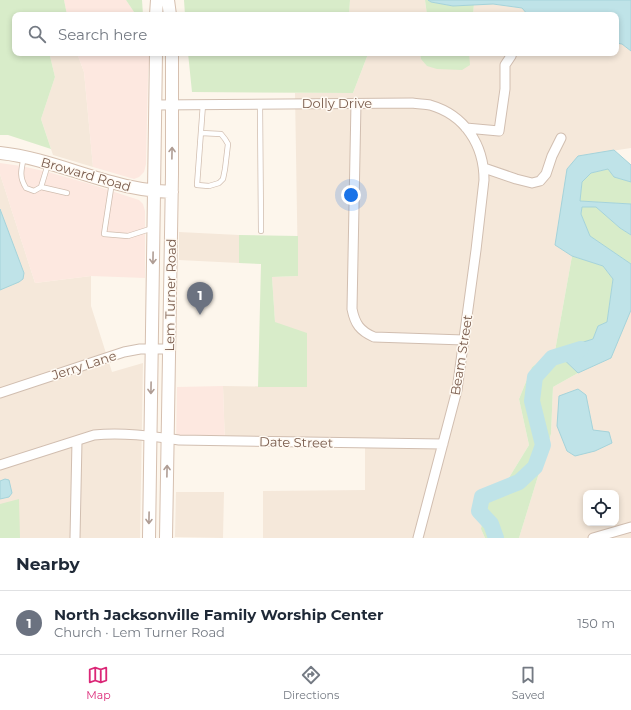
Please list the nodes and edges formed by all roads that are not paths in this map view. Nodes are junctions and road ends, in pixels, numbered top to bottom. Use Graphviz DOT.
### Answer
graph roads {
  1 [pos="157,0"];
  2 [pos="168,0"];
  3 [pos="156,12"];
  4 [pos="170,12"];
  5 [pos="156,56"];
  6 [pos="172,56"];
  7 [pos="511,56"];
  8 [pos="356,103"];
  9 [pos="203,104"];
  10 [pos="260,104"];
  11 [pos="156,105"];
  12 [pos="173,105"];
  13 [pos="466,128"];
  14 [pos="201,133"];
  15 [pos="561,138"];
  16 [pos="0,153"];
  17 [pos="25,157"];
  18 [pos="48,163"];
  19 [pos="484,168"];
  20 [pos="112,182"];
  21 [pos="40,187"];
  22 [pos="154,191"];
  23 [pos="172,192"];
  24 [pos="67,193"];
  25 [pos="154,228"];
  26 [pos="261,231"];
  27 [pos="464,340"];
  28 [pos="169,348"];
  29 [pos="152,349"];
  30 [pos="0,393"];
  31 [pos="150,436"];
  32 [pos="168,438"];
  33 [pos="77,441"];
  34 [pos="443,444"];
  35 [pos="0,465"];
  36 [pos="631,527"];
  37 [pos="75,538"];
  38 [pos="149,538"];
  39 [pos="166,538"];
  40 [pos="418,538"];
  41 [pos="593,538"];
  1 -- 3 [label="main road"];
  2 -- 4 [label="main road"];
  5 -- 11 [label="main road, Lem Turner Road"];
  6 -- 12 [label="main road, Lem Turner Road"];
  7 -- 13 [label="street"];
  8 -- 10 [label="street, Dolly Drive"];
  8 -- 13 [label="street, Dolly Drive"];
  8 -- 27 [label="street"];
  9 -- 10 [label="street, Dolly Drive"];
  9 -- 12 [label="street, Dolly Drive"];
  9 -- 14 [label="lane"];
  10 -- 26 [label="lane"];
  11 -- 12 [label="street, Dolly Drive"];
  11 -- 22 [label="main road, Lem Turner Road"];
  23 -- 12 [label="main road, Lem Turner Road, one-way"];
  13 -- 19 [label="street, Dolly Drive"];
  14 -- 14 [label="lane"];
  15 -- 19 [label="street"];
  16 -- 17 [label="main road, Broward Road"];
  17 -- 18 [label="main road, Broward Road"];
  17 -- 21 [label="lane"];
  18 -- 20 [label="main road, Broward Road"];
  18 -- 21 [label="lane"];
  19 -- 27 [label="street, Beam Street"];
  20 -- 22 [label="main road, Broward Road"];
  20 -- 25 [label="lane"];
  21 -- 24 [label="lane"];
  22 -- 23 [label="main road, Broward Road"];
  22 -- 25 [label="main road, Lem Turner Road"];
  23 -- 28 [label="main road, Lem Turner Road"];
  25 -- 29 [label="main road, Lem Turner Road, one-way"];
  27 -- 34 [label="street, Beam Street"];
  28 -- 29 [label="street, Jerry Lane"];
  28 -- 32 [label="main road, Lem Turner Road"];
  29 -- 30 [label="street, Jerry Lane"];
  29 -- 31 [label="main road, Lem Turner Road, one-way"];
  31 -- 32 [label="street, Date Street"];
  31 -- 33 [label="street, Date Street"];
  31 -- 38 [label="main road, Lem Turner Road, one-way"];
  32 -- 34 [label="street, Date Street"];
  39 -- 32 [label="main road, Lem Turner Road, one-way"];
  33 -- 35 [label="street, Date Street"];
  33 -- 37 [label="street"];
  34 -- 40 [label="street, Beam Street"];
  36 -- 41 [label="street"];
}
